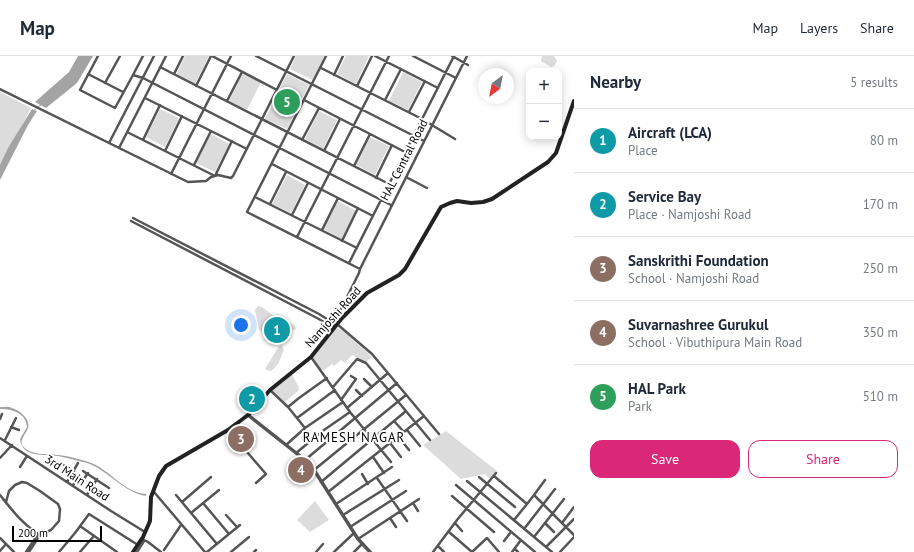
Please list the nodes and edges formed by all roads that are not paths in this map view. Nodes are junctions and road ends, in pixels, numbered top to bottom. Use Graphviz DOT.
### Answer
graph roads {
  1 [pos="98,56"];
  2 [pos="120,56"];
  3 [pos="143,56"];
  4 [pos="154,56"];
  5 [pos="166,56"];
  6 [pos="183,56"];
  7 [pos="212,56"];
  8 [pos="231,56"];
  9 [pos="256,56"];
  10 [pos="294,56"];
  11 [pos="326,56"];
  12 [pos="343,56"];
  13 [pos="372,56"];
  14 [pos="375,56"];
  15 [pos="389,56"];
  16 [pos="413,56"];
  17 [pos="453,56"];
  18 [pos="467,56"];
  19 [pos="386,62"];
  20 [pos="463,63"];
  21 [pos="227,64"];
  22 [pos="468,65"];
  23 [pos="160,67"];
  24 [pos="320,68"];
  25 [pos="401,69"];
  26 [pos="286,71"];
  27 [pos="242,72"];
  28 [pos="446,72"];
  29 [pos="88,74"];
  30 [pos="174,74"];
  31 [pos="334,74"];
  32 [pos="132,75"];
  33 [pos="143,78"];
  34 [pos="456,78"];
  35 [pos="425,81"];
  36 [pos="106,83"];
  37 [pos="152,83"];
  38 [pos="312,84"];
  39 [pos="196,86"];
  40 [pos="357,86"];
  41 [pos="438,88"];
  42 [pos="0,89"];
  43 [pos="277,90"];
  44 [pos="123,92"];
  45 [pos="370,93"];
  46 [pos="212,94"];
  47 [pos="145,98"];
  48 [pos="304,100"];
  49 [pos="386,100"];
  50 [pos="574,101"];
  51 [pos="227,102"];
  52 [pos="160,105"];
  53 [pos="318,108"];
  54 [pos="204,109"];
  55 [pos="362,110"];
  56 [pos="409,112"];
  57 [pos="182,116"];
  58 [pos="262,119"];
  59 [pos="340,119"];
  60 [pos="422,119"];
  61 [pos="197,123"];
  62 [pos="432,125"];
  63 [pos="354,126"];
  64 [pos="211,131"];
  65 [pos="127,132"];
  66 [pos="288,132"];
  67 [pos="370,134"];
  68 [pos="254,135"];
  69 [pos="414,136"];
  70 [pos="455,139"];
  71 [pos="143,140"];
  72 [pos="302,140"];
  73 [pos="232,141"];
  74 [pos="424,141"];
  75 [pos="109,143"];
  76 [pos="392,145"];
  77 [pos="119,148"];
  78 [pos="280,148"];
  79 [pos="247,149"];
  80 [pos="165,151"];
  81 [pos="324,151"];
  82 [pos="405,152"];
  83 [pos="179,158"];
  84 [pos="338,158"];
  85 [pos="272,164"];
  86 [pos="194,165"];
  87 [pos="354,166"];
  88 [pos="286,172"];
  89 [pos="330,173"];
  90 [pos="171,174"];
  91 [pos="215,176"];
  92 [pos="406,176"];
  93 [pos="376,178"];
  94 [pos="308,183"];
  95 [pos="389,184"];
  96 [pos="427,188"];
  97 [pos="322,190"];
  98 [pos="255,197"];
  99 [pos="338,198"];
  100 [pos="382,199"];
  101 [pos="270,204"];
  102 [pos="392,205"];
  103 [pos="358,208"];
  104 [pos="292,215"];
  105 [pos="373,216"];
  106 [pos="132,219"];
  107 [pos="305,222"];
  108 [pos="322,230"];
  109 [pos="297,237"];
  110 [pos="342,241"];
  111 [pos="357,248"];
  112 [pos="349,263"];
  113 [pos="360,268"];
  114 [pos="336,324"];
  115 [pos="311,357"];
  116 [pos="388,373"];
  117 [pos="351,376"];
  118 [pos="327,378"];
  119 [pos="364,379"];
  120 [pos="380,380"];
  121 [pos="397,384"];
  122 [pos="372,387"];
  123 [pos="334,388"];
  124 [pos="270,390"];
  125 [pos="356,390"];
  126 [pos="389,390"];
  127 [pos="406,395"];
  128 [pos="362,396"];
  129 [pos="342,401"];
  130 [pos="398,402"];
  131 [pos="288,407"];
  132 [pos="347,408"];
  133 [pos="406,411"];
  134 [pos="350,412"];
  135 [pos="2,414"];
  136 [pos="248,415"];
  137 [pos="424,416"];
  138 [pos="16,418"];
  139 [pos="297,418"];
  140 [pos="0,419"];
  141 [pos="355,419"];
  142 [pos="394,421"];
  143 [pos="416,423"];
  144 [pos="12,427"];
  145 [pos="305,428"];
  146 [pos="364,429"];
  147 [pos="19,430"];
  148 [pos="228,430"];
  149 [pos="407,430"];
  150 [pos="404,432"];
  151 [pos="439,434"];
  152 [pos="398,436"];
  153 [pos="0,438"];
  154 [pos="372,439"];
  155 [pos="5,440"];
  156 [pos="430,440"];
  157 [pos="390,443"];
  158 [pos="12,445"];
  159 [pos="286,445"];
  160 [pos="420,446"];
  161 [pos="382,450"];
  162 [pos="409,450"];
  163 [pos="296,454"];
  164 [pos="1,456"];
  165 [pos="27,456"];
  166 [pos="373,457"];
  167 [pos="401,457"];
  168 [pos="304,460"];
  169 [pos="392,462"];
  170 [pos="78,463"];
  171 [pos="62,464"];
  172 [pos="20,467"];
  173 [pos="392,467"];
  174 [pos="314,470"];
  175 [pos="74,471"];
  176 [pos="83,471"];
  177 [pos="88,473"];
  178 [pos="384,473"];
  179 [pos="362,474"];
  180 [pos="211,477"];
  181 [pos="479,477"];
  182 [pos="78,478"];
  183 [pos="96,478"];
  184 [pos="377,478"];
  185 [pos="399,480"];
  186 [pos="545,480"];
  187 [pos="467,481"];
  188 [pos="67,482"];
  189 [pos="321,482"];
  190 [pos="81,483"];
  191 [pos="256,484"];
  192 [pos="368,484"];
  193 [pos="487,484"];
  194 [pos="73,485"];
  195 [pos="456,485"];
  196 [pos="109,488"];
  197 [pos="385,489"];
  198 [pos="556,489"];
  199 [pos="219,490"];
  200 [pos="154,492"];
  201 [pos="328,492"];
  202 [pos="406,492"];
  203 [pos="480,492"];
  204 [pos="87,494"];
  205 [pos="0,495"];
  206 [pos="176,495"];
  207 [pos="534,495"];
  208 [pos="452,496"];
  209 [pos="419,499"];
  210 [pos="564,499"];
  211 [pos="393,500"];
  212 [pos="474,501"];
  213 [pos="6,502"];
  214 [pos="182,502"];
  215 [pos="203,503"];
  216 [pos="413,503"];
  217 [pos="336,504"];
  218 [pos="527,504"];
  219 [pos="544,504"];
  220 [pos="515,507"];
  221 [pos="574,507"];
  222 [pos="467,509"];
  223 [pos="400,511"];
  224 [pos="418,511"];
  225 [pos="191,513"];
  226 [pos="552,513"];
  227 [pos="226,515"];
  228 [pos="343,515"];
  229 [pos="390,518"];
  230 [pos="574,518"];
  231 [pos="514,520"];
  232 [pos="407,521"];
  233 [pos="455,523"];
  234 [pos="562,523"];
  235 [pos="545,524"];
  236 [pos="181,525"];
  237 [pos="240,525"];
  238 [pos="80,526"];
  239 [pos="565,526"];
  240 [pos="237,527"];
  241 [pos="350,527"];
  242 [pos="396,527"];
  243 [pos="524,529"];
  244 [pos="462,531"];
  245 [pos="145,532"];
  246 [pos="449,532"];
  247 [pos="494,532"];
  248 [pos="512,532"];
  249 [pos="554,532"];
  250 [pos="354,533"];
  251 [pos="229,534"];
  252 [pos="39,535"];
  253 [pos="93,536"];
  254 [pos="574,536"];
  255 [pos="249,537"];
  256 [pos="534,537"];
  257 [pos="0,538"];
  258 [pos="358,539"];
  259 [pos="143,540"];
  260 [pos="521,540"];
  261 [pos="504,541"];
  262 [pos="6,544"];
  263 [pos="217,544"];
  264 [pos="323,544"];
  265 [pos="362,544"];
  266 [pos="138,545"];
  267 [pos="438,546"];
  268 [pos="546,547"];
  269 [pos="515,549"];
  270 [pos="164,550"];
  271 [pos="0,551"];
  272 [pos="14,552"];
  273 [pos="27,552"];
  274 [pos="59,552"];
  275 [pos="80,552"];
  276 [pos="117,552"];
  277 [pos="133,552"];
  278 [pos="137,552"];
  279 [pos="161,552"];
  280 [pos="206,552"];
  281 [pos="231,552"];
  282 [pos="316,552"];
  283 [pos="334,552"];
  284 [pos="354,552"];
  285 [pos="370,552"];
  286 [pos="434,552"];
  287 [pos="444,552"];
  288 [pos="472,552"];
  289 [pos="499,552"];
  290 [pos="512,552"];
  291 [pos="518,552"];
  292 [pos="535,552"];
  293 [pos="552,552"];
  294 [pos="560,552"];
  1 -- 29 [label="street"];
  2 -- 36 [label="street"];
  3 -- 32 [label="street"];
  4 -- 33 [label="street"];
  5 -- 23 [label="street"];
  6 -- 30 [label="street"];
  7 -- 21 [label="street"];
  7 -- 39 [label="street"];
  8 -- 21 [label="street"];
  9 -- 26 [label="street"];
  10 -- 26 [label="street"];
  11 -- 24 [label="street"];
  12 -- 31 [label="street"];
  13 -- 40 [label="street"];
  14 -- 19 [label="street"];
  15 -- 19 [label="street"];
  16 -- 28 [label="street"];
  17 -- 20 [label="street"];
  17 -- 28 [label="street"];
  18 -- 20 [label="street, HAL Central Road"];
  19 -- 25 [label="street"];
  19 -- 45 [label="street"];
  20 -- 22 [label="street"];
  20 -- 34 [label="street, HAL Central Road"];
  21 -- 27 [label="street"];
  21 -- 46 [label="street"];
  23 -- 30 [label="street"];
  23 -- 37 [label="street"];
  24 -- 31 [label="street"];
  24 -- 38 [label="street"];
  25 -- 35 [label="street"];
  25 -- 49 [label="street"];
  26 -- 38 [label="street"];
  26 -- 43 [label="street"];
  27 -- 43 [label="street"];
  27 -- 51 [label="street"];
  28 -- 34 [label="street"];
  28 -- 41 [label="street"];
  29 -- 36 [label="street"];
  29 -- 44 [label="street"];
  30 -- 39 [label="street"];
  31 -- 40 [label="street"];
  32 -- 33 [label="street"];
  32 -- 44 [label="street"];
  33 -- 37 [label="street"];
  33 -- 75 [label="street"];
  34 -- 62 [label="street, HAL Central Road"];
  35 -- 41 [label="street"];
  35 -- 56 [label="street"];
  36 -- 44 [label="street"];
  37 -- 47 [label="street"];
  37 -- 54 [label="street"];
  38 -- 48 [label="street"];
  38 -- 55 [label="street"];
  39 -- 46 [label="street"];
  40 -- 45 [label="street"];
  41 -- 60 [label="street"];
  42 -- 75 [label="street"];
  43 -- 58 [label="street"];
  45 -- 49 [label="street"];
  45 -- 55 [label="street"];
  46 -- 51 [label="street"];
  46 -- 54 [label="street"];
  47 -- 52 [label="street"];
  47 -- 65 [label="street"];
  48 -- 53 [label="street"];
  48 -- 66 [label="street"];
  49 -- 56 [label="street"];
  50 -- 114 [label="main road, Namjoshi Road"];
  51 -- 58 [label="street"];
  52 -- 57 [label="street"];
  52 -- 71 [label="street"];
  53 -- 59 [label="street"];
  53 -- 72 [label="street"];
  54 -- 61 [label="street"];
  54 -- 68 [label="street"];
  55 -- 63 [label="street"];
  55 -- 69 [label="street"];
  56 -- 60 [label="street"];
  57 -- 61 [label="street"];
  57 -- 80 [label="street"];
  58 -- 66 [label="street"];
  58 -- 68 [label="street"];
  59 -- 63 [label="street"];
  59 -- 81 [label="street"];
  60 -- 62 [label="street"];
  60 -- 69 [label="street"];
  61 -- 64 [label="street"];
  61 -- 83 [label="street"];
  62 -- 70 [label="street"];
  62 -- 74 [label="street, HAL Central Road"];
  63 -- 67 [label="street"];
  63 -- 84 [label="street"];
  64 -- 73 [label="street"];
  64 -- 86 [label="street"];
  65 -- 71 [label="street"];
  65 -- 77 [label="street"];
  66 -- 72 [label="street"];
  66 -- 78 [label="street"];
  67 -- 76 [label="street"];
  67 -- 87 [label="street"];
  68 -- 78 [label="street"];
  68 -- 79 [label="street"];
  69 -- 74 [label="street"];
  69 -- 82 [label="street"];
  71 -- 80 [label="street"];
  72 -- 81 [label="street"];
  73 -- 79 [label="street"];
  73 -- 91 [label="street"];
  74 -- 92 [label="street, HAL Central Road"];
  75 -- 77 [label="street"];
  76 -- 82 [label="street"];
  76 -- 93 [label="street"];
  77 -- 90 [label="street"];
  78 -- 85 [label="street"];
  78 -- 89 [label="street"];
  79 -- 91 [label="street"];
  80 -- 83 [label="street"];
  81 -- 84 [label="street"];
  82 -- 95 [label="street"];
  83 -- 86 [label="street"];
  83 -- 90 [label="street"];
  84 -- 87 [label="street"];
  84 -- 89 [label="street"];
  85 -- 88 [label="street"];
  85 -- 98 [label="street"];
  86 -- 91 [label="street"];
  87 -- 93 [label="street"];
  88 -- 94 [label="street"];
  88 -- 101 [label="street"];
  89 -- 97 [label="street"];
  89 -- 100 [label="street"];
  90 -- 91 [label="street"];
  92 -- 96 [label="street"];
  92 -- 102 [label="street, HAL Central Road"];
  93 -- 95 [label="street"];
  94 -- 97 [label="street"];
  94 -- 104 [label="street"];
  95 -- 100 [label="street"];
  97 -- 99 [label="street"];
  97 -- 107 [label="street"];
  98 -- 101 [label="street"];
  98 -- 109 [label="street"];
  99 -- 103 [label="street"];
  99 -- 108 [label="street"];
  100 -- 102 [label="street"];
  100 -- 105 [label="street"];
  101 -- 104 [label="street"];
  102 -- 113 [label="street, HAL Central Road"];
  103 -- 105 [label="street"];
  103 -- 110 [label="street"];
  104 -- 107 [label="street"];
  105 -- 111 [label="street"];
  106 -- 114 [label="street"];
  107 -- 108 [label="street"];
  107 -- 109 [label="street"];
  108 -- 110 [label="street"];
  109 -- 112 [label="street"];
  110 -- 111 [label="street"];
  111 -- 112 [label="street"];
  112 -- 113 [label="street"];
  113 -- 114 [label="street, HAL Central Road"];
  114 -- 115 [label="main road, Namjoshi Road"];
  114 -- 116 [label="street"];
  115 -- 118 [label="street"];
  115 -- 124 [label="main road, Namjoshi Road"];
  116 -- 120 [label="street"];
  116 -- 121 [label="street"];
  117 -- 129 [label="street"];
  118 -- 123 [label="street"];
  118 -- 131 [label="street"];
  119 -- 122 [label="street"];
  120 -- 122 [label="street"];
  120 -- 123 [label="street"];
  120 -- 126 [label="street"];
  121 -- 126 [label="street"];
  121 -- 127 [label="street"];
  122 -- 128 [label="street"];
  123 -- 129 [label="street"];
  123 -- 139 [label="street"];
  124 -- 131 [label="street"];
  124 -- 136 [label="main road, Namjoshi Road"];
  125 -- 128 [label="street"];
  126 -- 130 [label="street"];
  126 -- 141 [label="street"];
  127 -- 130 [label="street"];
  127 -- 137 [label="street"];
  128 -- 132 [label="street"];
  129 -- 132 [label="street"];
  129 -- 145 [label="street"];
  130 -- 133 [label="street"];
  130 -- 146 [label="street"];
  131 -- 139 [label="street"];
  132 -- 134 [label="street"];
  133 -- 142 [label="street"];
  133 -- 143 [label="street"];
  134 -- 141 [label="street"];
  134 -- 163 [label="street"];
  135 -- 140 [label="street"];
  136 -- 148 [label="main road, Namjoshi Road"];
  136 -- 159 [label="street"];
  137 -- 143 [label="street"];
  137 -- 151 [label="street"];
  138 -- 144 [label="street"];
  139 -- 145 [label="street"];
  141 -- 146 [label="street"];
  141 -- 168 [label="street"];
  142 -- 150 [label="street"];
  142 -- 154 [label="street"];
  143 -- 149 [label="street"];
  143 -- 156 [label="street"];
  144 -- 147 [label="street"];
  144 -- 155 [label="street"];
  145 -- 159 [label="street"];
  146 -- 154 [label="street"];
  146 -- 174 [label="street"];
  148 -- 191 [label="street"];
  148 -- 200 [label="main road, Namjoshi Road"];
  149 -- 150 [label="street"];
  149 -- 160 [label="street"];
  150 -- 152 [label="street"];
  152 -- 157 [label="street"];
  152 -- 162 [label="street"];
  153 -- 155 [label="street, 3rd Main Road"];
  154 -- 161 [label="street"];
  154 -- 189 [label="street"];
  155 -- 158 [label="street, 3rd Main Road"];
  157 -- 161 [label="street"];
  157 -- 167 [label="street"];
  158 -- 164 [label="street"];
  158 -- 165 [label="street, 3rd Main Road"];
  159 -- 163 [label="street"];
  161 -- 166 [label="street"];
  161 -- 169 [label="street"];
  163 -- 168 [label="street"];
  165 -- 172 [label="street"];
  165 -- 188 [label="street, 3rd Main Road"];
  166 -- 178 [label="street"];
  166 -- 201 [label="street"];
  168 -- 174 [label="street"];
  170 -- 175 [label="street"];
  171 -- 175 [label="street"];
  173 -- 178 [label="street"];
  174 -- 189 [label="street"];
  175 -- 188 [label="street"];
  176 -- 177 [label="street"];
  177 -- 183 [label="street"];
  177 -- 190 [label="street"];
  178 -- 184 [label="street"];
  179 -- 192 [label="street"];
  180 -- 214 [label="street"];
  181 -- 193 [label="street"];
  182 -- 194 [label="street"];
  183 -- 196 [label="street"];
  183 -- 204 [label="street"];
  184 -- 192 [label="street"];
  184 -- 197 [label="street"];
  185 -- 197 [label="street"];
  186 -- 207 [label="street"];
  187 -- 203 [label="street"];
  188 -- 194 [label="street, 3rd Main Road"];
  189 -- 201 [label="street"];
  192 -- 217 [label="street"];
  193 -- 203 [label="street"];
  193 -- 218 [label="street"];
  193 -- 220 [label="street"];
  194 -- 204 [label="street, 3rd Main Road"];
  195 -- 212 [label="street"];
  197 -- 211 [label="street"];
  197 -- 228 [label="street"];
  198 -- 219 [label="street"];
  199 -- 215 [label="street"];
  200 -- 236 [label="street"];
  200 -- 245 [label="main road, Namjoshi Road"];
  201 -- 217 [label="street"];
  202 -- 211 [label="street"];
  203 -- 212 [label="street"];
  203 -- 231 [label="street"];
  204 -- 245 [label="street, 3rd Main Road"];
  205 -- 213 [label="street"];
  206 -- 214 [label="street"];
  207 -- 218 [label="street"];
  207 -- 219 [label="street"];
  208 -- 222 [label="street"];
  209 -- 216 [label="street"];
  210 -- 226 [label="street"];
  211 -- 223 [label="street"];
  211 -- 241 [label="street"];
  212 -- 222 [label="street"];
  212 -- 248 [label="street"];
  213 -- 252 [label="street"];
  213 -- 252 [label="street"];
  214 -- 225 [label="street"];
  215 -- 225 [label="street"];
  215 -- 251 [label="street"];
  216 -- 223 [label="street"];
  216 -- 224 [label="street"];
  217 -- 228 [label="street"];
  218 -- 231 [label="street"];
  219 -- 226 [label="street"];
  219 -- 243 [label="street"];
  221 -- 234 [label="street"];
  222 -- 233 [label="street"];
  222 -- 247 [label="street"];
  223 -- 229 [label="street"];
  223 -- 232 [label="street"];
  225 -- 263 [label="street"];
  226 -- 234 [label="street"];
  226 -- 235 [label="street"];
  227 -- 240 [label="street"];
  228 -- 241 [label="street"];
  229 -- 242 [label="street"];
  229 -- 258 [label="street"];
  230 -- 239 [label="street"];
  231 -- 243 [label="street"];
  233 -- 244 [label="street"];
  233 -- 246 [label="street"];
  234 -- 239 [label="street"];
  235 -- 249 [label="street"];
  235 -- 256 [label="street"];
  236 -- 270 [label="street"];
  236 -- 280 [label="street"];
  237 -- 240 [label="street"];
  238 -- 253 [label="street"];
  238 -- 266 [label="street"];
  238 -- 274 [label="street"];
  239 -- 254 [label="street"];
  239 -- 268 [label="street"];
  240 -- 251 [label="street"];
  241 -- 250 [label="street"];
  243 -- 256 [label="street"];
  245 -- 259 [label="main road, Namjoshi Road"];
  246 -- 267 [label="street"];
  246 -- 288 [label="street"];
  248 -- 260 [label="street"];
  248 -- 261 [label="street"];
  250 -- 258 [label="street"];
  250 -- 283 [label="street"];
  251 -- 263 [label="street"];
  252 -- 273 [label="street"];
  253 -- 275 [label="street"];
  253 -- 276 [label="street"];
  254 -- 294 [label="street"];
  255 -- 281 [label="street"];
  256 -- 268 [label="street"];
  257 -- 262 [label="street"];
  258 -- 265 [label="street"];
  259 -- 266 [label="main road, Namjoshi Road"];
  259 -- 278 [label="street"];
  259 -- 279 [label="street"];
  260 -- 269 [label="street"];
  260 -- 292 [label="street"];
  262 -- 271 [label="street"];
  262 -- 272 [label="street"];
  263 -- 280 [label="street"];
  264 -- 282 [label="street"];
  265 -- 284 [label="street"];
  265 -- 285 [label="street"];
  266 -- 277 [label="main road, Namjoshi Road"];
  267 -- 286 [label="street"];
  267 -- 287 [label="street"];
  268 -- 293 [label="street"];
  269 -- 290 [label="street"];
  269 -- 291 [label="street"];
  288 -- 289 [label="street"];
}
